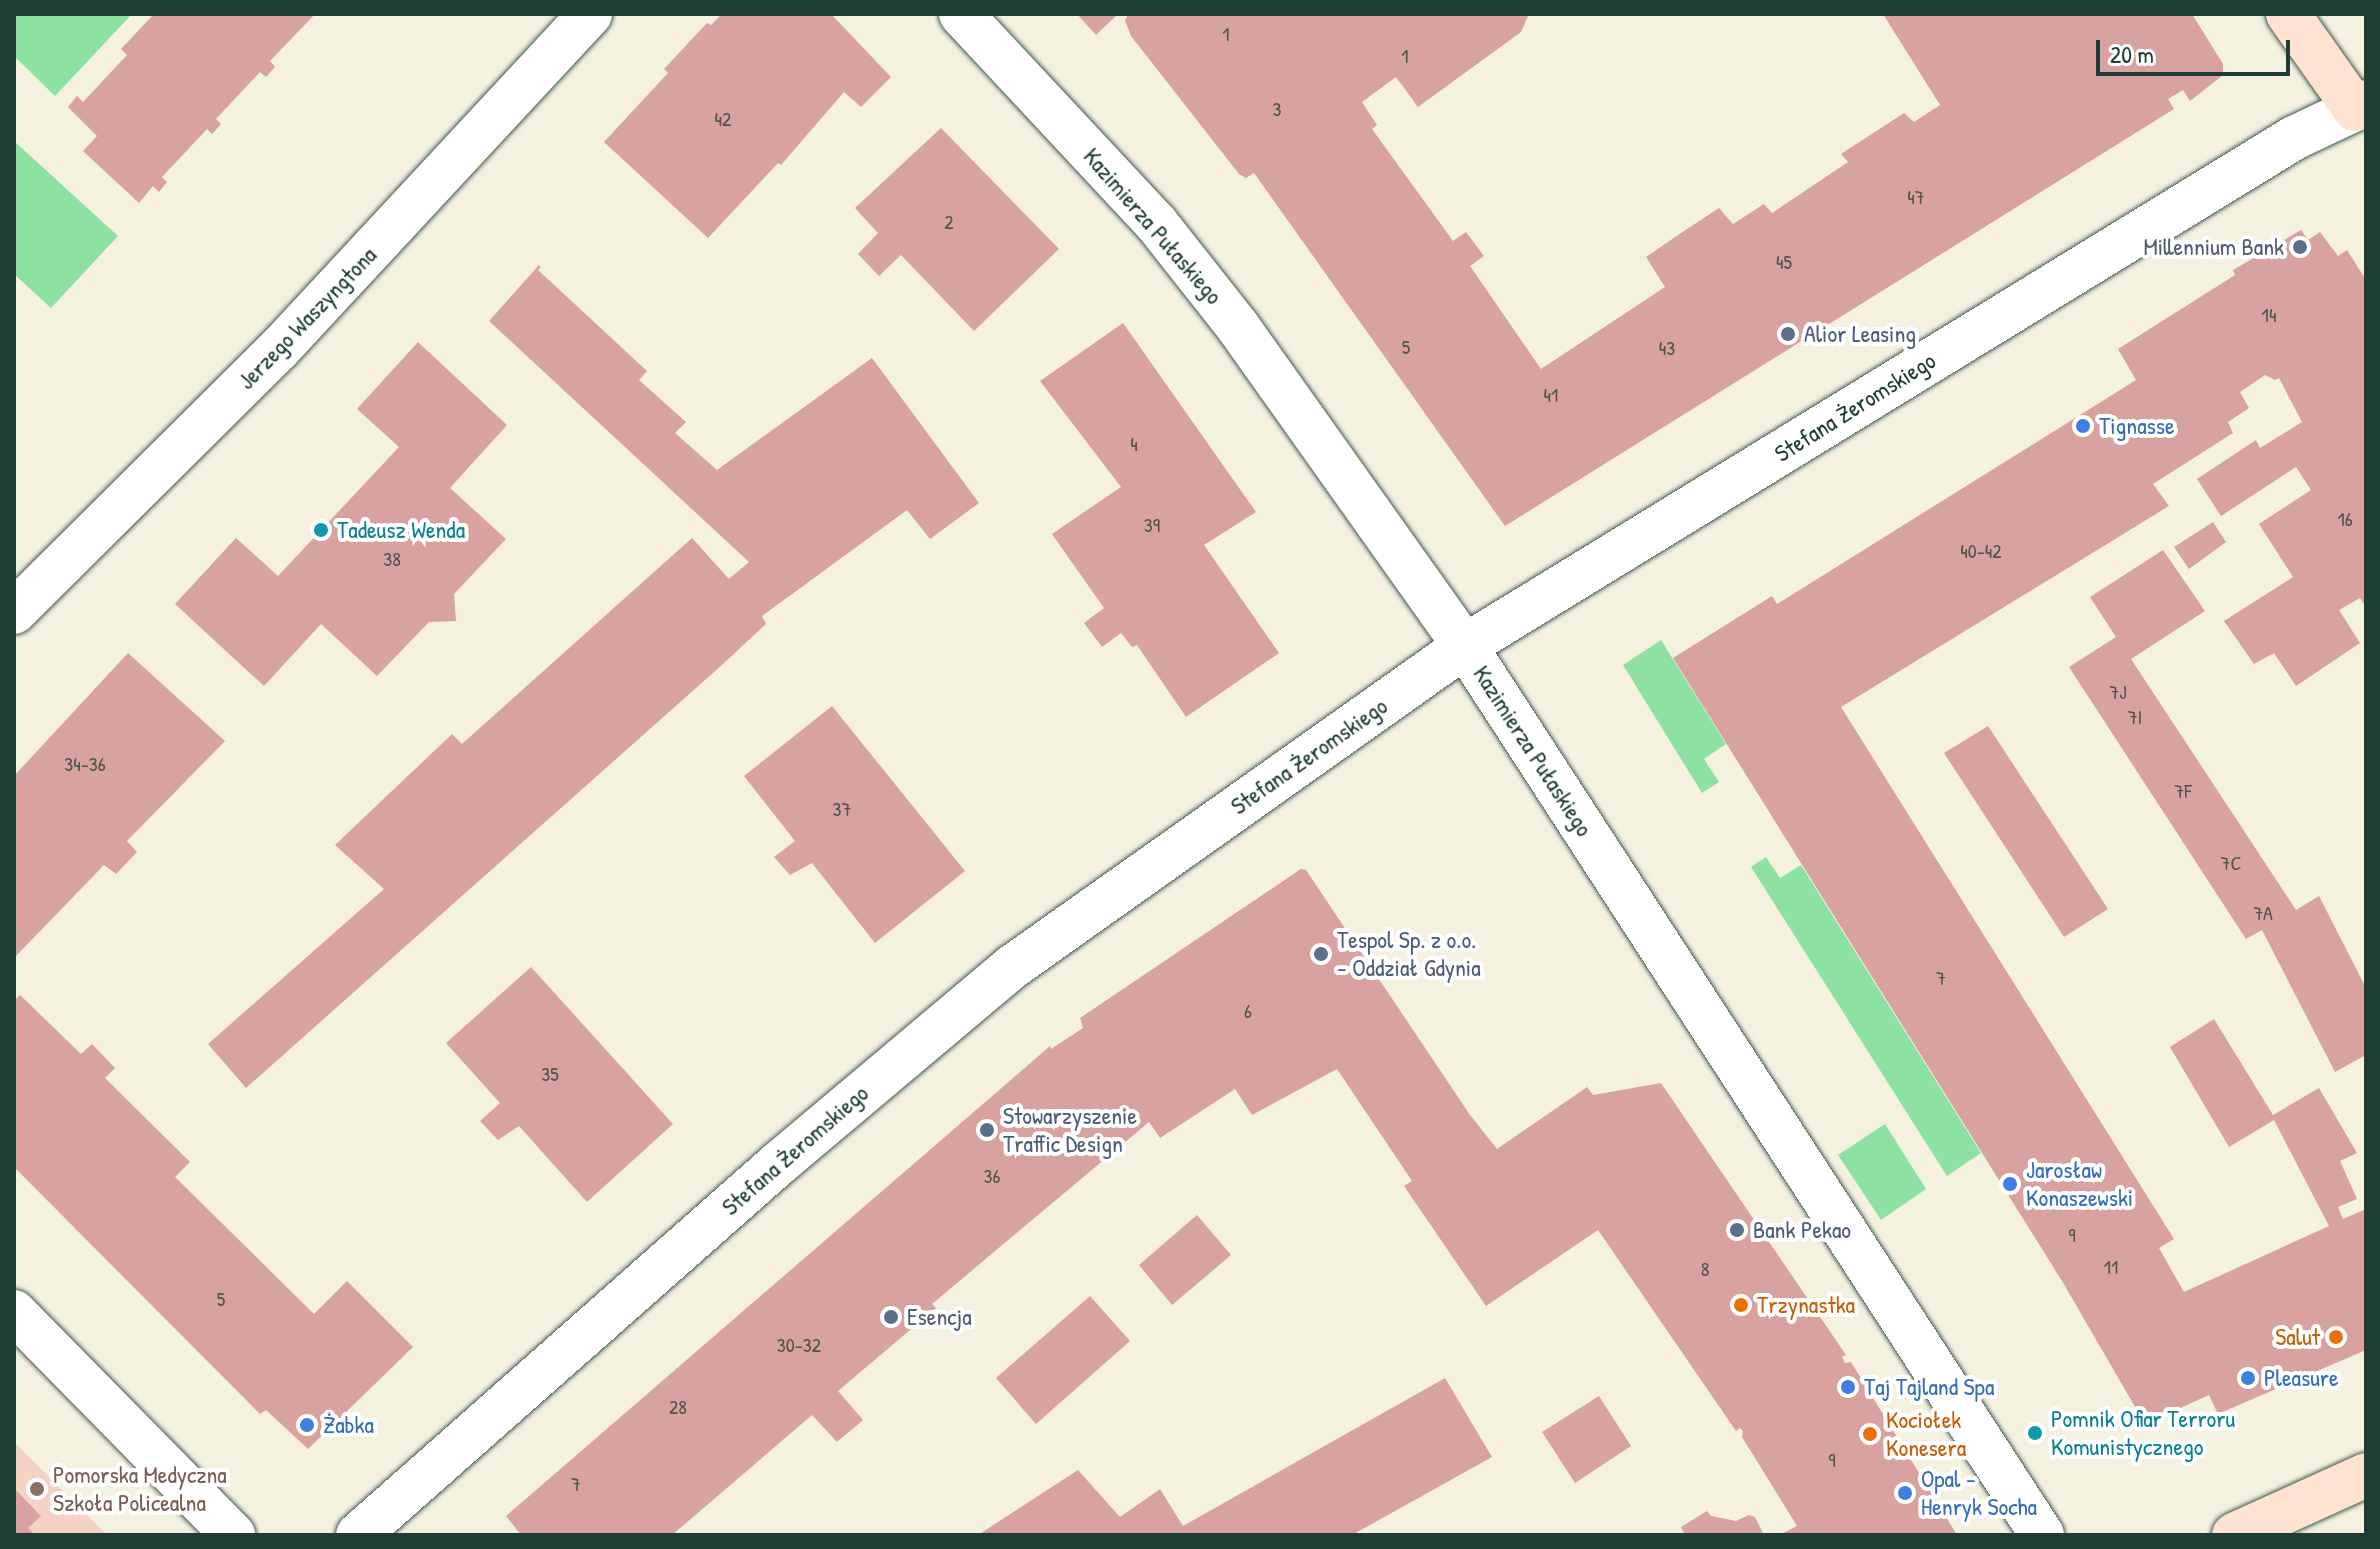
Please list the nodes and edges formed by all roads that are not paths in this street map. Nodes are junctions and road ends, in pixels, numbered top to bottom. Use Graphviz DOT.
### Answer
graph roads {
  1 [pos="590,14"];
  2 [pos="961,14"];
  3 [pos="2288,14"];
  4 [pos="2360,105"];
  5 [pos="14,612"];
  6 [pos="1465,646"];
  7 [pos="14,1312"];
  8 [pos="2366,1475"];
  9 [pos="233,1535"];
  10 [pos="358,1535"];
  11 [pos="2042,1535"];
  12 [pos="2234,1535"];
  1 -- 5 [label="street, Jerzego Waszyngtona"];
  2 -- 6 [label="street, Kazimierza Pułaskiego"];
  3 -- 4 [label="street"];
  4 -- 6 [label="street, Stefana Żeromskiego"];
  6 -- 10 [label="street, Stefana Żeromskiego"];
  6 -- 11 [label="street, Kazimierza Pułaskiego"];
  7 -- 9 [label="street"];
  8 -- 12 [label="street"];
}
